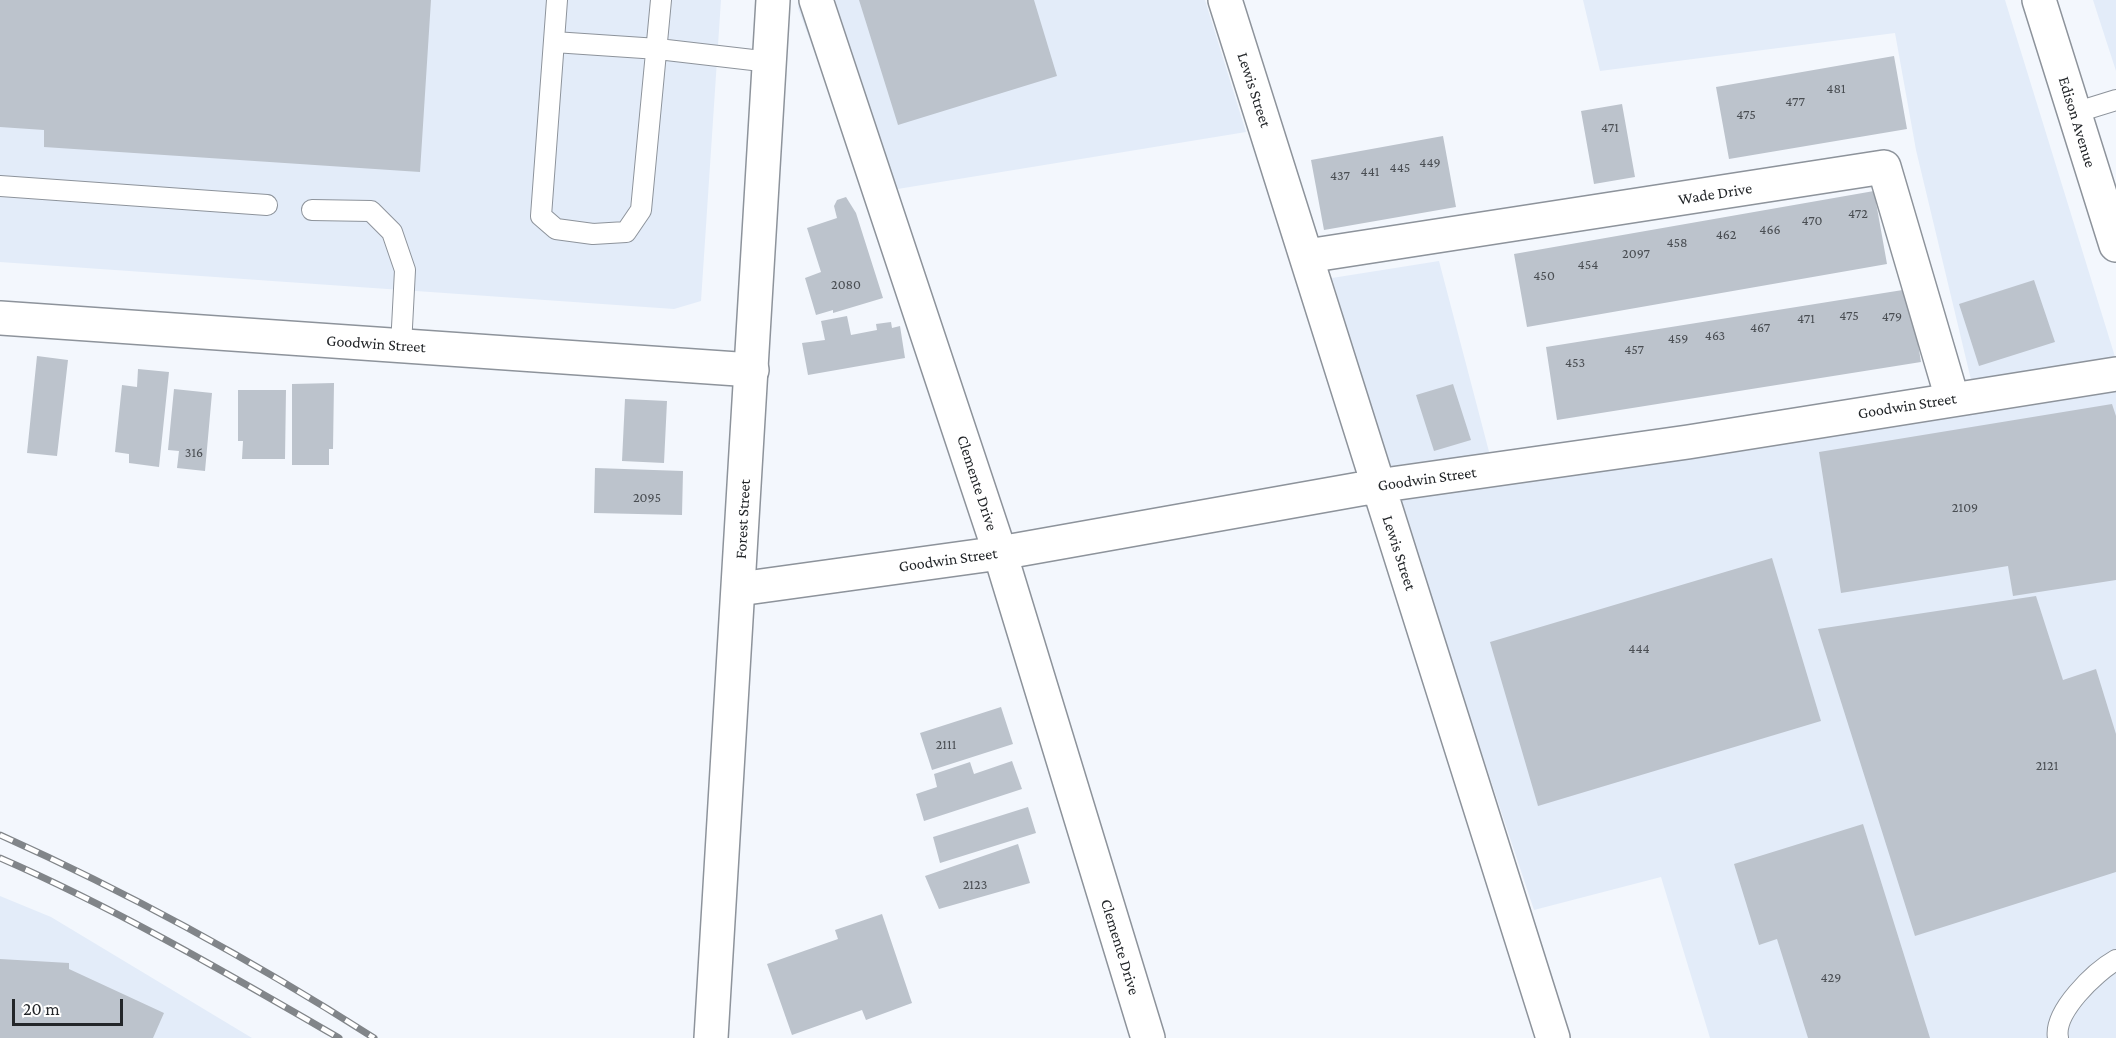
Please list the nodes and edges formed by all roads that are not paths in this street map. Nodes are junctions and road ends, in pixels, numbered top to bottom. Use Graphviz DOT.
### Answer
graph roads {
  1 [pos="557,0"];
  2 [pos="661,0"];
  3 [pos="773,0"];
  4 [pos="816,0"];
  5 [pos="1225,0"];
  6 [pos="2039,0"];
  7 [pos="554,42"];
  8 [pos="658,49"];
  9 [pos="770,62"];
  10 [pos="2116,100"];
  11 [pos="2074,113"];
  12 [pos="0,186"];
  13 [pos="267,205"];
  14 [pos="312,210"];
  15 [pos="2116,245"];
  16 [pos="1307,256"];
  17 [pos="0,318"];
  18 [pos="401,346"];
  19 [pos="752,370"];
  20 [pos="2116,374"];
  21 [pos="1953,398"];
  22 [pos="1377,486"];
  23 [pos="1000,553"];
  24 [pos="739,589"];
  25 [pos="2116,960"];
  26 [pos="711,1038"];
  27 [pos="1148,1038"];
  28 [pos="1553,1038"];
  29 [pos="2058,1038"];
  1 -- 7 [label="lane"];
  2 -- 8 [label="lane"];
  3 -- 9 [label="street, Forest Street"];
  4 -- 23 [label="street, Clemente Drive"];
  5 -- 16 [label="street, Lewis Street"];
  6 -- 11 [label="street, Edison Avenue"];
  7 -- 8 [label="lane"];
  7 -- 8 [label="lane"];
  8 -- 9 [label="lane"];
  9 -- 19 [label="street, Forest Street"];
  10 -- 11 [label="lane"];
  11 -- 15 [label="street, Edison Avenue"];
  12 -- 13 [label="lane"];
  14 -- 18 [label="lane"];
  16 -- 21 [label="street, Wade Drive"];
  16 -- 22 [label="street, Lewis Street"];
  17 -- 18 [label="street, Goodwin Street"];
  18 -- 19 [label="street, Goodwin Street"];
  19 -- 24 [label="street, Forest Street"];
  20 -- 21 [label="street, Goodwin Street"];
  21 -- 22 [label="street, Goodwin Street"];
  22 -- 23 [label="street, Goodwin Street"];
  22 -- 28 [label="street, Lewis Street"];
  23 -- 24 [label="street, Goodwin Street"];
  23 -- 27 [label="street, Clemente Drive"];
  24 -- 26 [label="street, Forest Street"];
  25 -- 29 [label="lane"];
}
